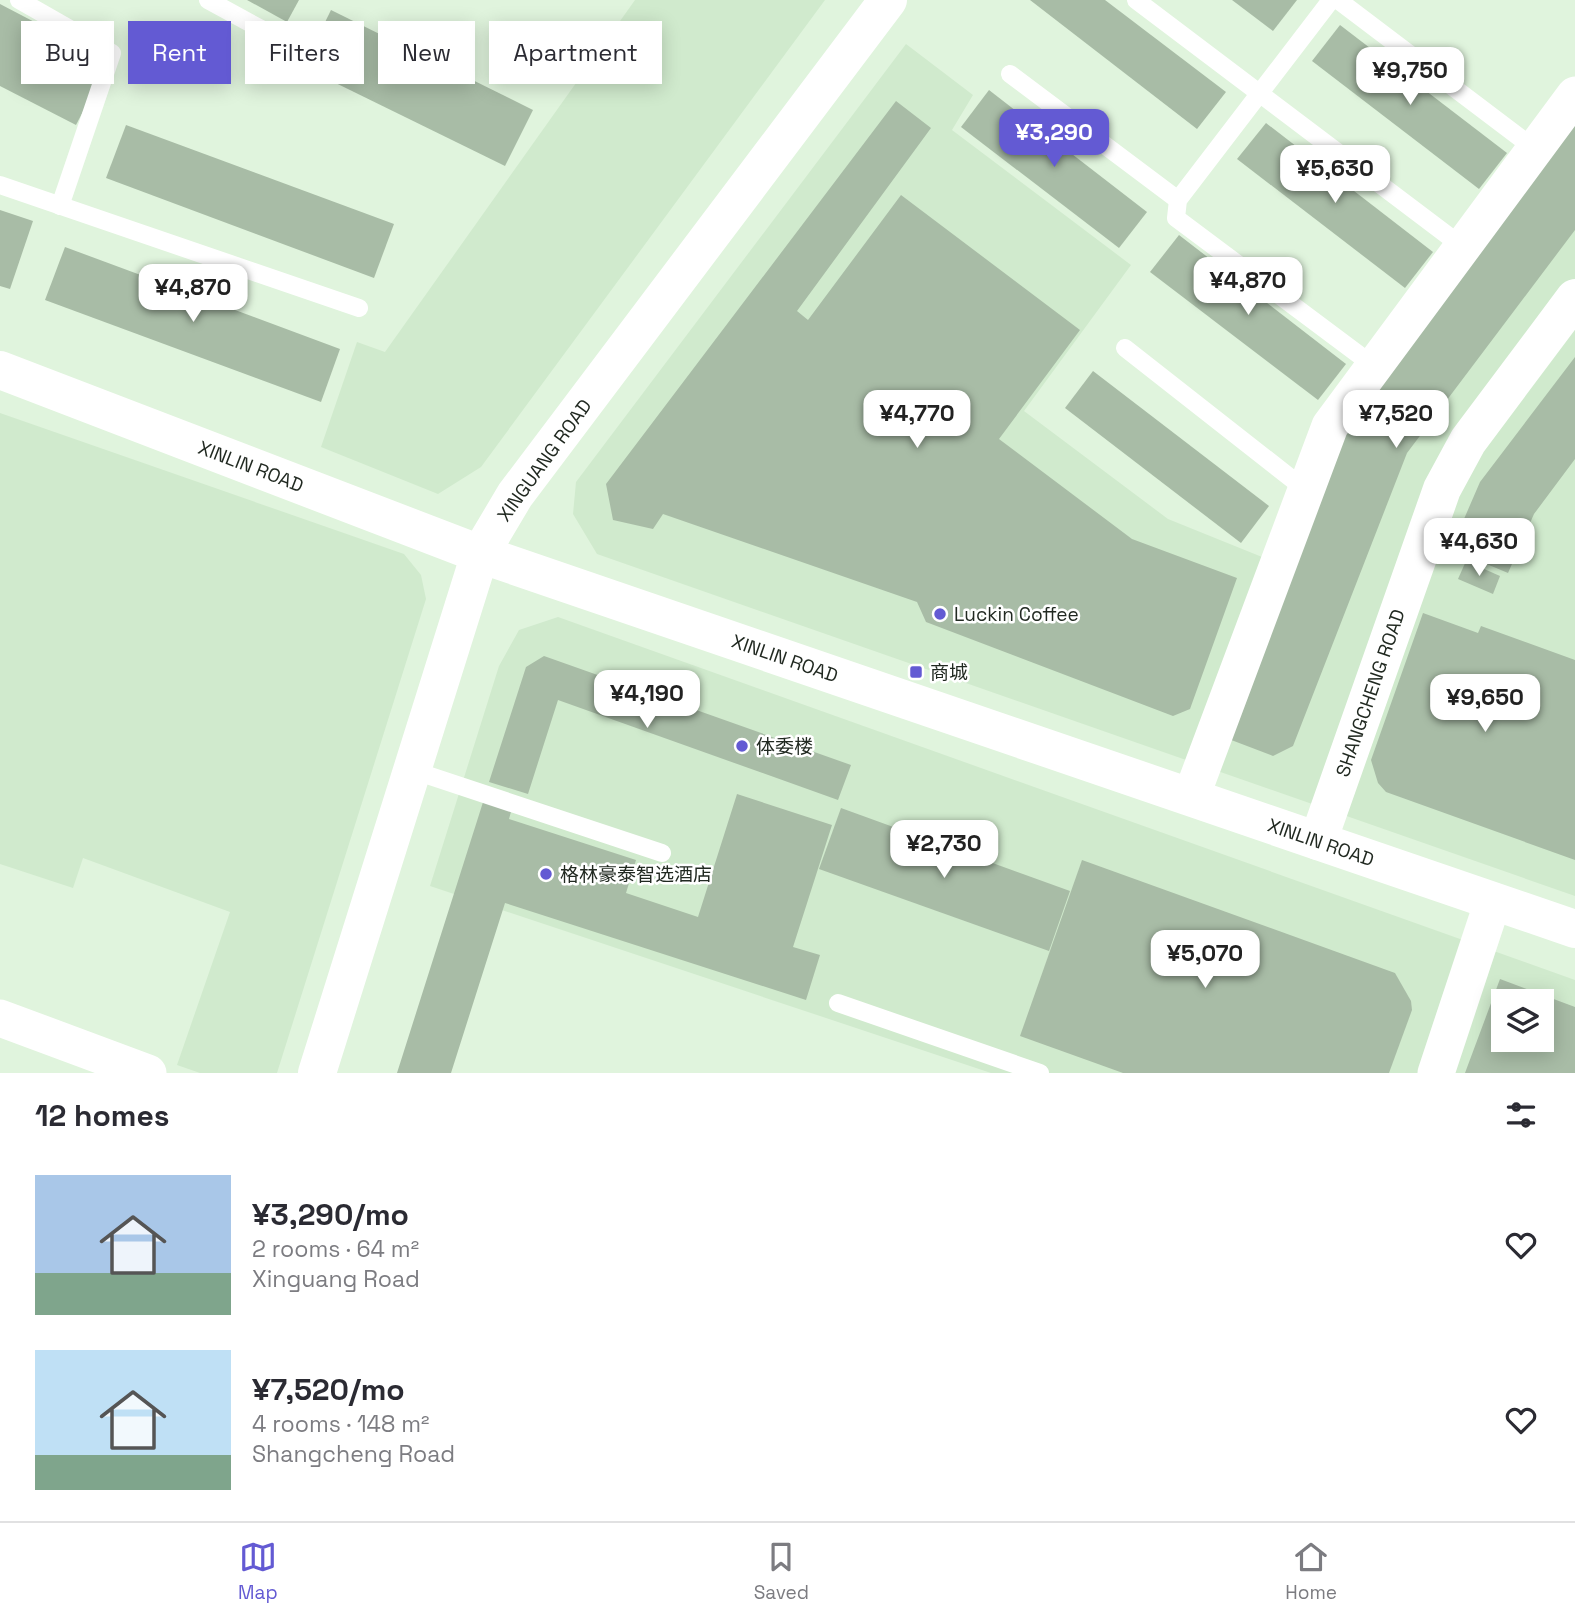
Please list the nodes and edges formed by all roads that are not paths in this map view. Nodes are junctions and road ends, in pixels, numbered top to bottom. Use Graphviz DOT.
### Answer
graph roads {
  1 [pos="19,0"];
  2 [pos="208,0"];
  3 [pos="888,0"];
  4 [pos="1136,0"];
  5 [pos="1331,0"];
  6 [pos="1338,0"];
  7 [pos="246,21"];
  8 [pos="1010,74"];
  9 [pos="1260,94"];
  10 [pos="1575,95"];
  11 [pos="1535,149"];
  12 [pos="0,185"];
  13 [pos="1178,200"];
  14 [pos="61,206"];
  15 [pos="1463,247"];
  16 [pos="1575,299"];
  17 [pos="359,308"];
  18 [pos="1125,348"];
  19 [pos="1374,366"];
  20 [pos="0,370"];
  21 [pos="1306,490"];
  22 [pos="480,554"];
  23 [pos="412,770"];
  24 [pos="1191,797"];
  25 [pos="1318,841"];
  26 [pos="662,853"];
  27 [pos="1493,901"];
  28 [pos="1575,929"];
  29 [pos="838,1003"];
  30 [pos="0,1018"];
  31 [pos="148,1073"];
  32 [pos="317,1073"];
  33 [pos="1040,1073"];
  34 [pos="1436,1073"];
  1 -- 14 [label="lane"];
  2 -- 7 [label="lane"];
  3 -- 22 [label="street, XINGUANG ROAD"];
  4 -- 9 [label="lane"];
  5 -- 9 [label="lane"];
  6 -- 11 [label="lane"];
  8 -- 13 [label="lane"];
  9 -- 13 [label="lane"];
  9 -- 15 [label="lane"];
  10 -- 11 [label="street"];
  11 -- 15 [label="street"];
  12 -- 14 [label="lane"];
  13 -- 19 [label="lane"];
  14 -- 17 [label="lane"];
  15 -- 19 [label="street"];
  16 -- 25 [label="street, SHANGCHENG ROAD"];
  18 -- 21 [label="lane"];
  19 -- 21 [label="street"];
  20 -- 22 [label="street, XINLIN ROAD"];
  21 -- 24 [label="street"];
  22 -- 23 [label="street, XINGUANG ROAD"];
  22 -- 24 [label="street, XINLIN ROAD"];
  23 -- 26 [label="lane"];
  23 -- 32 [label="street, XINGUANG ROAD"];
  24 -- 25 [label="street, XINLIN ROAD"];
  25 -- 27 [label="street, XINLIN ROAD"];
  27 -- 28 [label="street, XINLIN ROAD"];
  27 -- 34 [label="street"];
  29 -- 33 [label="lane"];
  30 -- 31 [label="street"];
}
